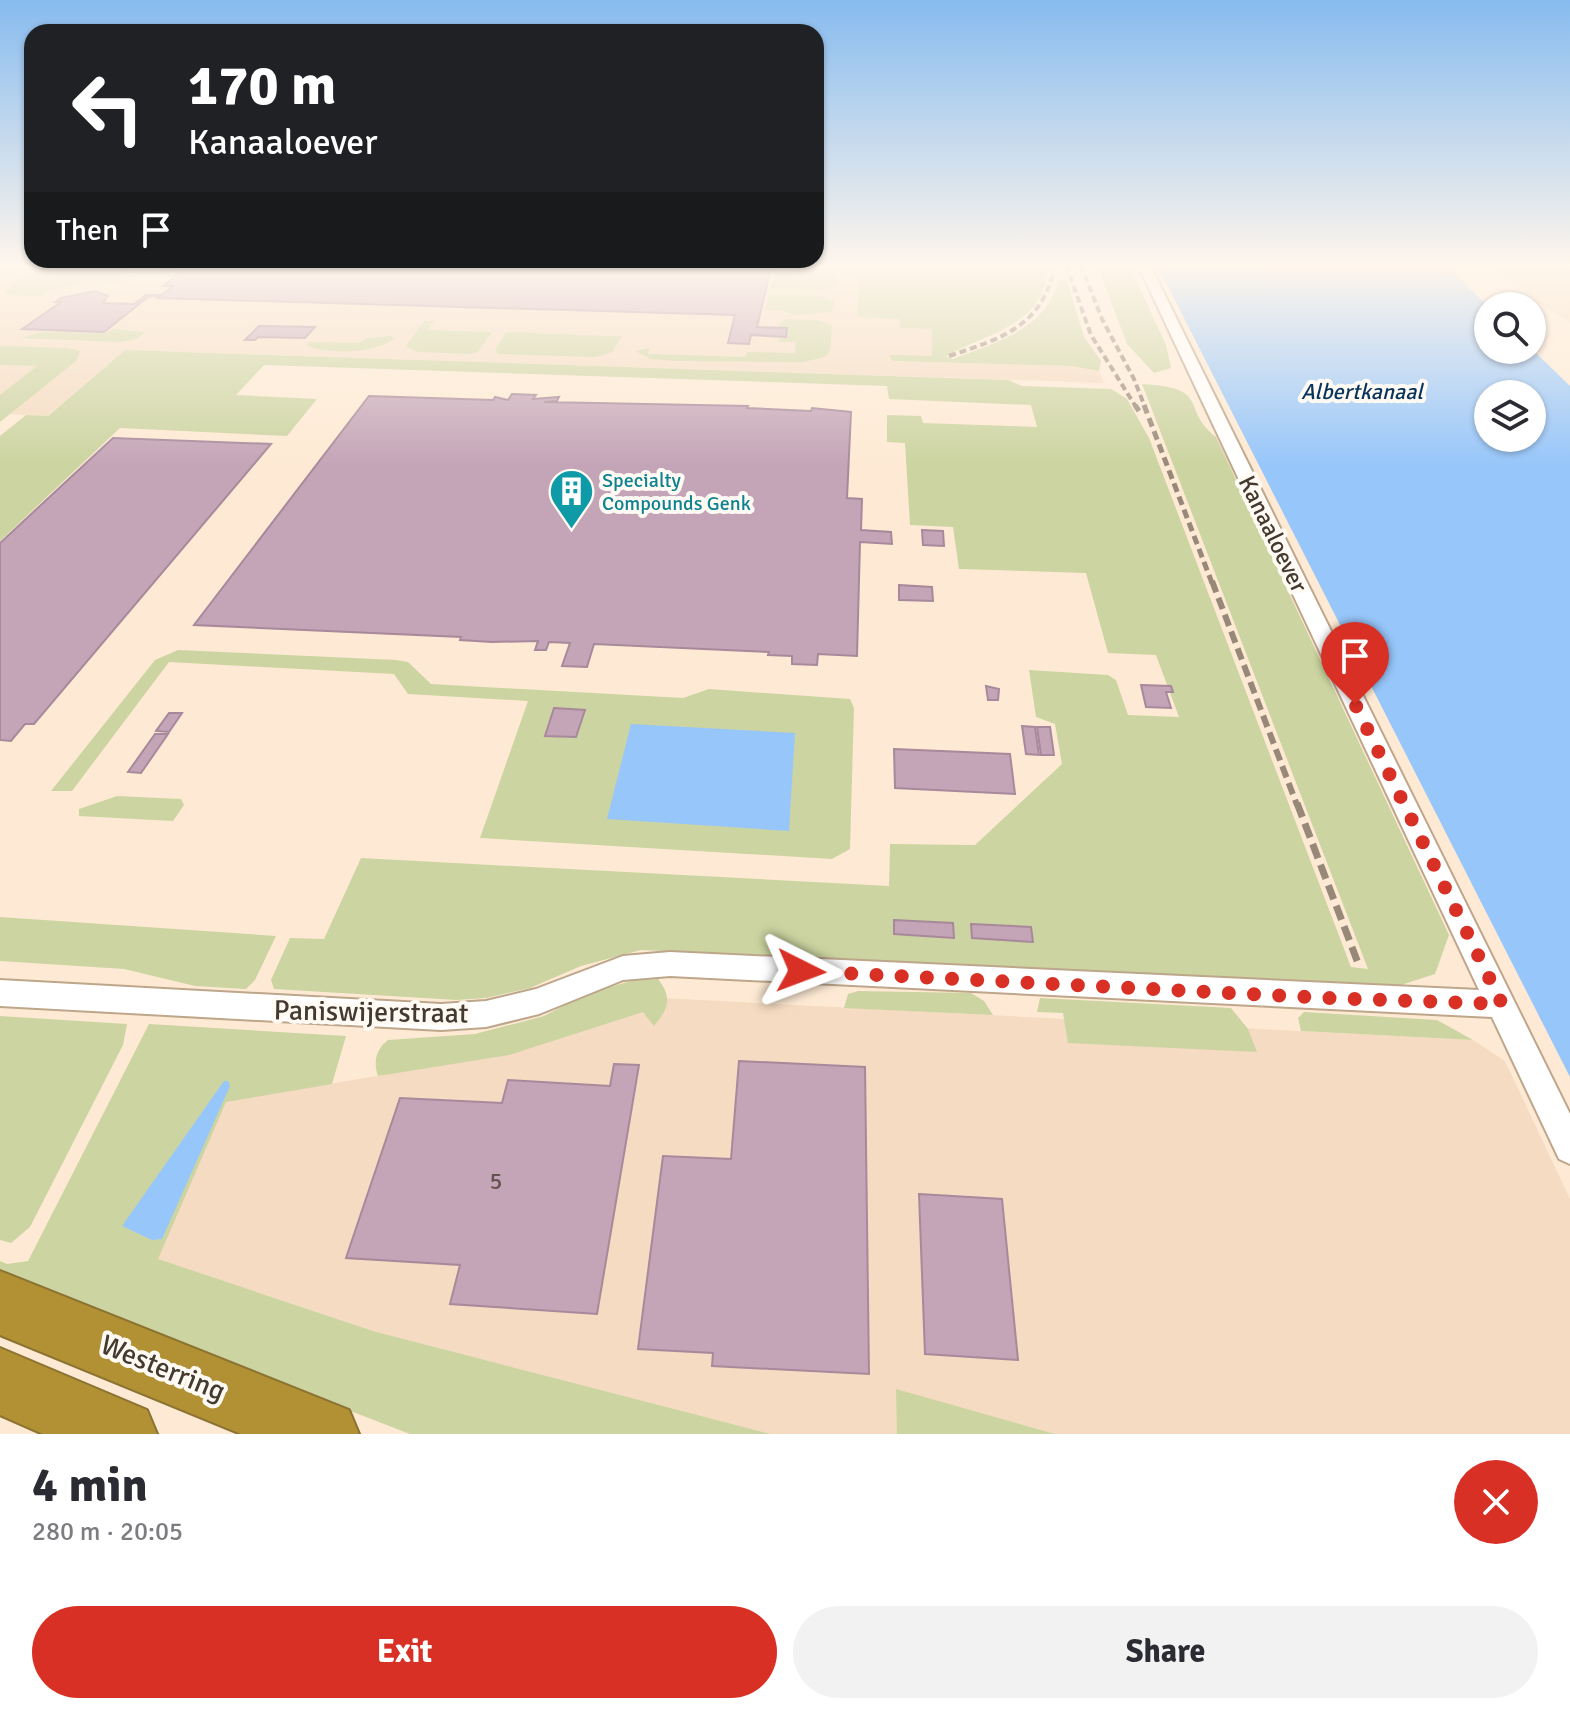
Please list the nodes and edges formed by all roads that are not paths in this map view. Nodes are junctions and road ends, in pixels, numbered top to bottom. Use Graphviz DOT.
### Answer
graph roads {
  1 [pos="1176,332"];
  2 [pos="0,993"];
  3 [pos="1502,1004"];
  4 [pos="1570,1148"];
  5 [pos="0,1303"];
  6 [pos="0,1381"];
  7 [pos="123,1434"];
  8 [pos="325,1434"];
  1 -- 3 [label="street, Kanaaloever"];
  2 -- 3 [label="street, Paniswijerstraat"];
  3 -- 4 [label="street, Kanaaloever"];
  5 -- 8 [label="highway, Westerring"];
  6 -- 7 [label="highway"];
}
